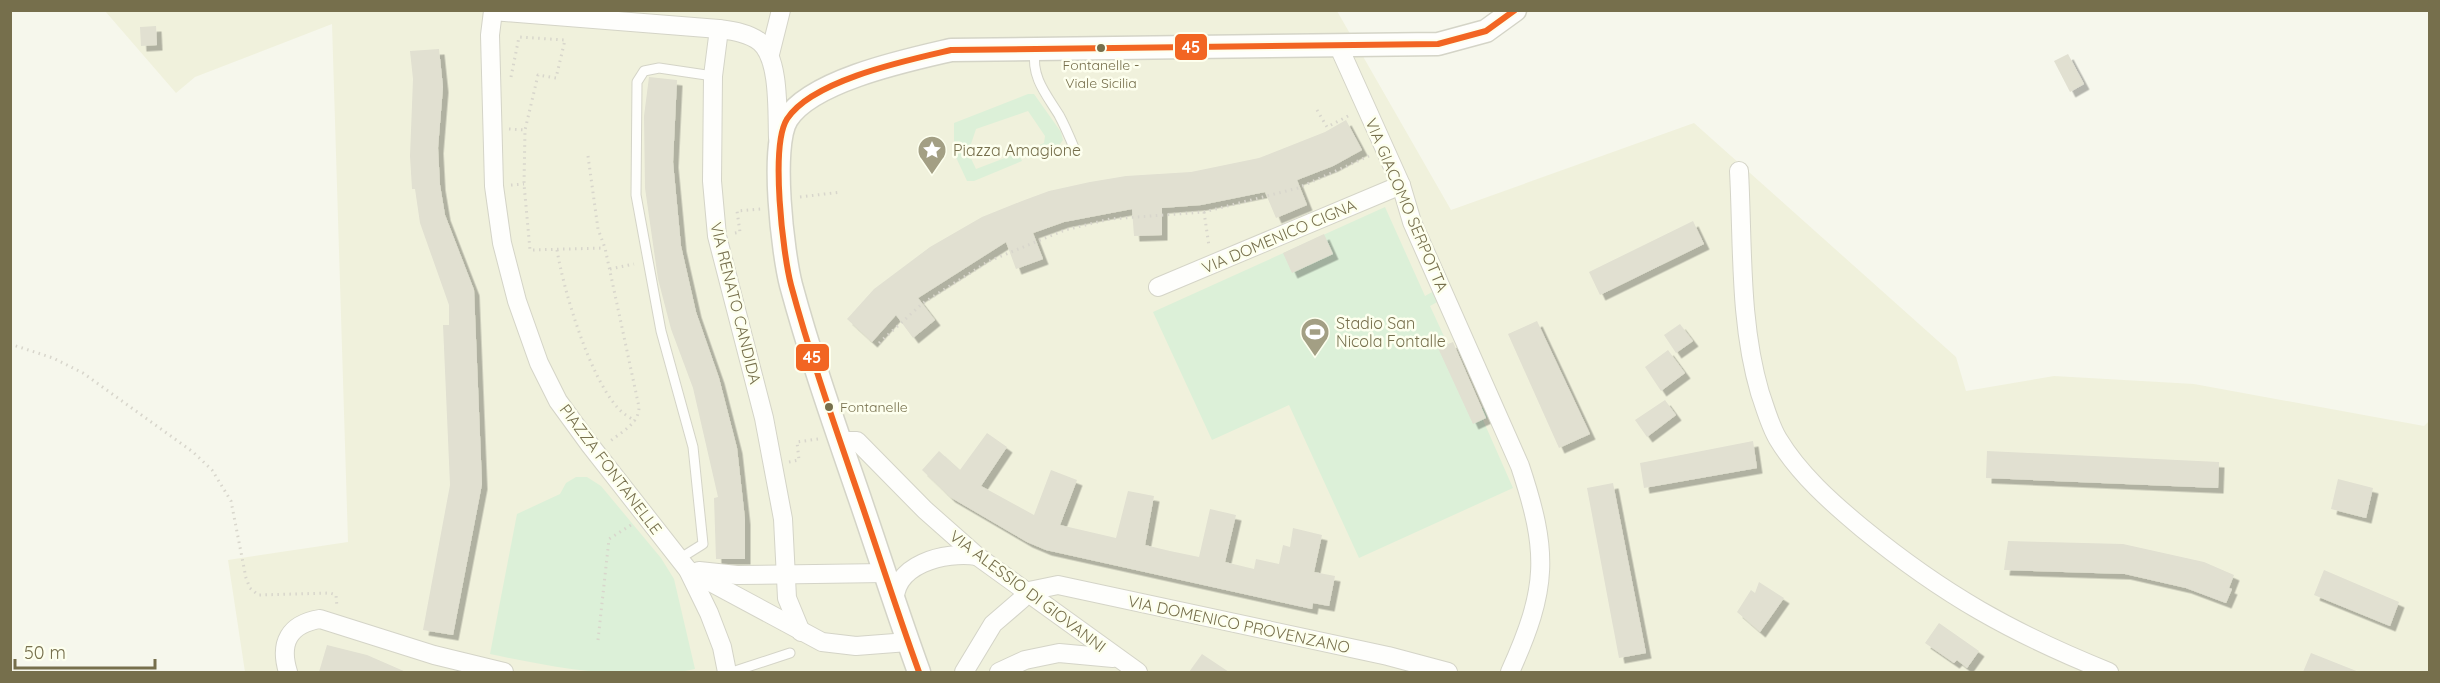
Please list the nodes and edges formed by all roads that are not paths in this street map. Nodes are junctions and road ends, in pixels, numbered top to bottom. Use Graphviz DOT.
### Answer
graph roads {
  1 [pos="781,10"];
  2 [pos="1515,10"];
  3 [pos="492,11"];
  4 [pos="719,29"];
  5 [pos="1338,45"];
  6 [pos="1035,48"];
  7 [pos="770,54"];
  8 [pos="712,76"];
  9 [pos="779,146"];
  10 [pos="1075,150"];
  11 [pos="1739,171"];
  12 [pos="1401,185"];
  13 [pos="1158,287"];
  14 [pos="839,438"];
  15 [pos="977,556"];
  16 [pos="684,564"];
  17 [pos="885,573"];
  18 [pos="785,575"];
  19 [pos="1025,595"];
  20 [pos="895,606"];
  21 [pos="801,632"];
  22 [pos="908,642"];
  23 [pos="790,653"];
  24 [pos="1117,658"];
  25 [pos="288,672"];
  26 [pos="504,672"];
  27 [pos="727,672"];
  28 [pos="732,672"];
  29 [pos="918,672"];
  30 [pos="964,672"];
  31 [pos="999,672"];
  32 [pos="1138,672"];
  33 [pos="1448,672"];
  34 [pos="1510,672"];
  35 [pos="2109,672"];
  1 -- 7 [label="street"];
  2 -- 5 [label="street"];
  3 -- 4 [label="street"];
  3 -- 16 [label="street, PIAZZA FONTANELLE"];
  4 -- 7 [label="street"];
  4 -- 8 [label="street, VIA RENATO CANDIDA"];
  5 -- 6 [label="street"];
  5 -- 12 [label="street, VIA GIACOMO SERPOTTA"];
  6 -- 9 [label="street"];
  6 -- 10 [label="lane"];
  7 -- 9 [label="street"];
  8 -- 16 [label="lane"];
  8 -- 18 [label="street, VIA RENATO CANDIDA"];
  9 -- 14 [label="street"];
  11 -- 35 [label="street"];
  12 -- 13 [label="street, VIA DOMENICO CIGNA"];
  12 -- 34 [label="street, VIA GIACOMO SERPOTTA"];
  14 -- 15 [label="street, VIA ALESSIO DI GIOVANNI"];
  14 -- 17 [label="street"];
  15 -- 19 [label="street, VIA ALESSIO DI GIOVANNI"];
  15 -- 20 [label="street"];
  16 -- 18 [label="street"];
  16 -- 21 [label="street"];
  16 -- 27 [label="street"];
  17 -- 18 [label="street"];
  17 -- 20 [label="street"];
  18 -- 21 [label="street, VIA RENATO CANDIDA"];
  19 -- 24 [label="street, VIA ALESSIO DI GIOVANNI"];
  19 -- 30 [label="street"];
  19 -- 33 [label="street, VIA DOMENICO PROVENZANO"];
  20 -- 22 [label="street"];
  21 -- 22 [label="street"];
  22 -- 29 [label="street"];
  23 -- 28 [label="lane"];
  24 -- 31 [label="street"];
  24 -- 32 [label="street, VIA ALESSIO DI GIOVANNI"];
  25 -- 26 [label="street"];
}
